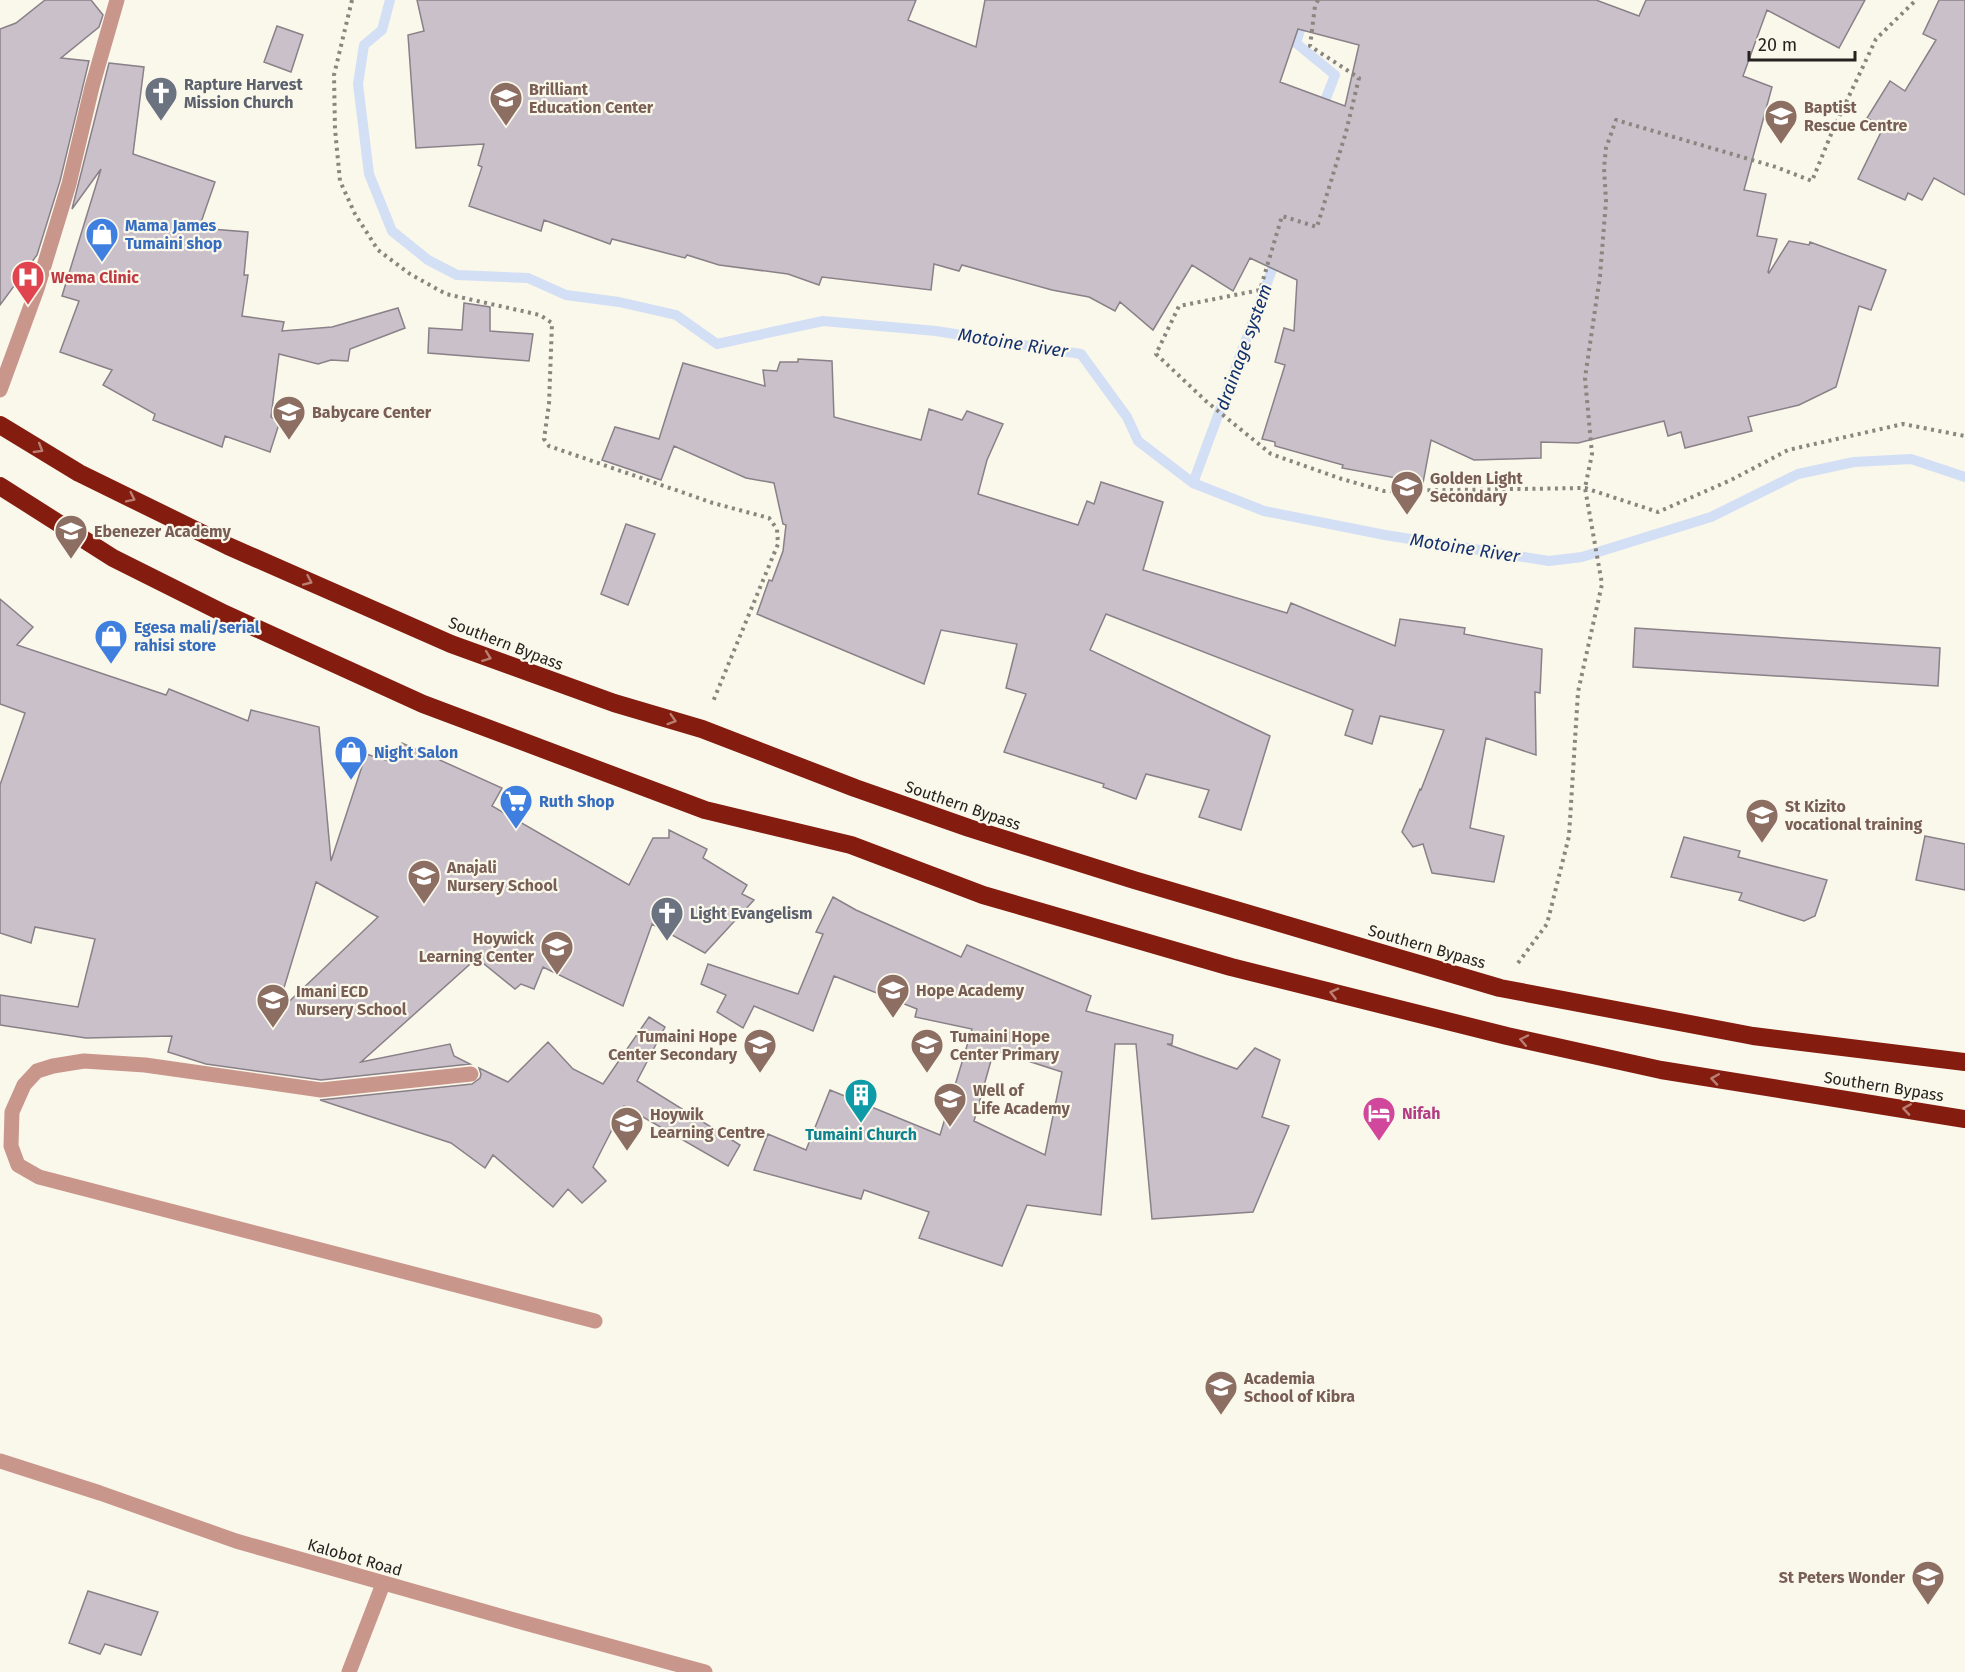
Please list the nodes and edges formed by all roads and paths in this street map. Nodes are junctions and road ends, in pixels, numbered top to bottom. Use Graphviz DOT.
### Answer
graph roads {
  1 [pos="117,0"];
  2 [pos="352,0"];
  3 [pos="1318,0"];
  4 [pos="1916,0"];
  5 [pos="4,368"];
  6 [pos="0,390"];
  7 [pos="0,425"];
  8 [pos="1965,436"];
  9 [pos="0,486"];
  10 [pos="1585,488"];
  11 [pos="702,729"];
  12 [pos="1500,988"];
  13 [pos="1965,1062"];
  14 [pos="471,1074"];
  15 [pos="6,1111"];
  16 [pos="1965,1119"];
  17 [pos="595,1321"];
  18 [pos="0,1461"];
  19 [pos="383,1584"];
  20 [pos="349,1672"];
  21 [pos="705,1672"];
  1 -- 5 [label="street"];
  2 -- 11 [label="path"];
  3 -- 10 [label="path"];
  4 -- 10 [label="path"];
  5 -- 6 [label="street"];
  7 -- 11 [label="highway, Southern Bypass, one-way"];
  8 -- 10 [label="path"];
  16 -- 9 [label="highway, Southern Bypass, one-way"];
  10 -- 12 [label="path"];
  11 -- 12 [label="highway, Southern Bypass"];
  12 -- 13 [label="highway, Southern Bypass"];
  14 -- 15 [label="street"];
  15 -- 17 [label="street"];
  18 -- 19 [label="street, Kalobot Road"];
  19 -- 20 [label="street"];
  19 -- 21 [label="street, Kalobot Road"];
}
